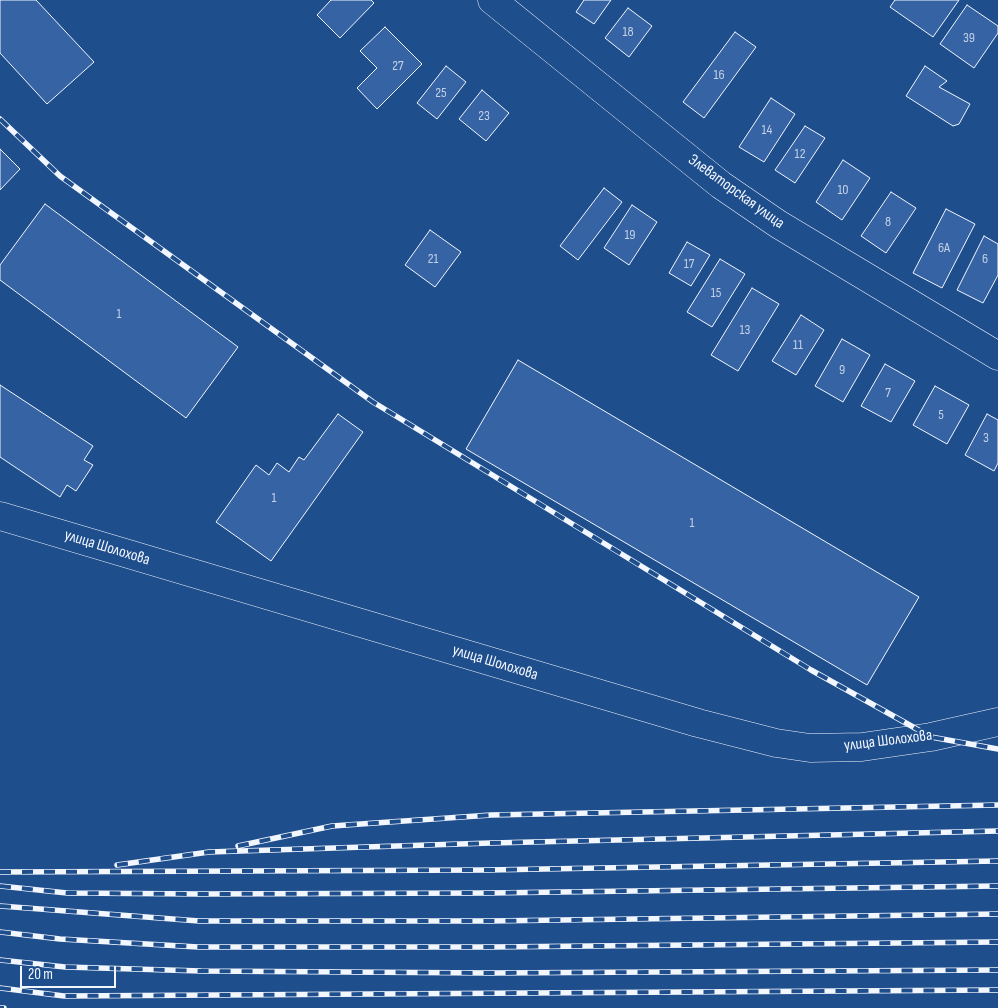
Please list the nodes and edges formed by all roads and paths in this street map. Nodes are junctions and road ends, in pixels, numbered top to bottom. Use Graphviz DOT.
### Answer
graph roads {
  1 [pos="492,0"];
  2 [pos="998,356"];
  3 [pos="0,516"];
  4 [pos="998,722"];
  1 -- 2 [label="street, Элеваторская улица"];
  3 -- 4 [label="street, улица Шолохова"];
}
